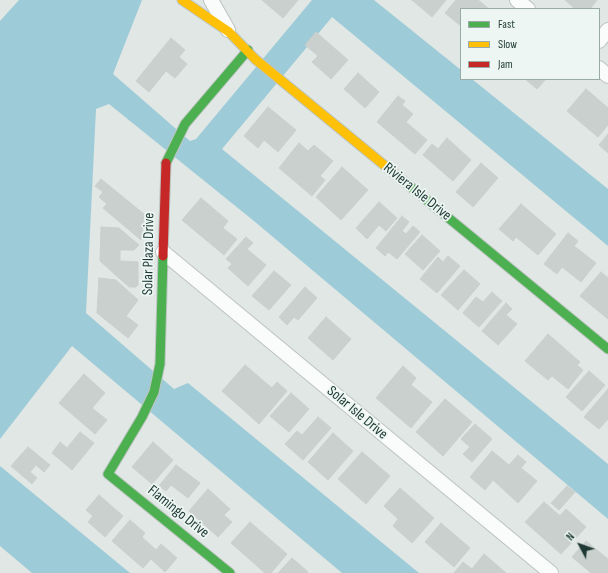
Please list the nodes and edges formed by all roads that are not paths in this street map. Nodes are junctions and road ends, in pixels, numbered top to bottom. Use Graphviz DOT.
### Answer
graph roads {
  1 [pos="182,0"];
  2 [pos="211,0"];
  3 [pos="517,0"];
  4 [pos="527,8"];
  5 [pos="608,30"];
  6 [pos="229,32"];
  7 [pos="600,40"];
  8 [pos="248,50"];
  9 [pos="600,69"];
  10 [pos="608,76"];
  11 [pos="163,252"];
  12 [pos="608,349"];
  13 [pos="108,474"];
  14 [pos="230,573"];
  15 [pos="551,573"];
  1 -- 6 [label="street, Riviera Isle Drive"];
  2 -- 6 [label="street, Riviera Isle Drive"];
  3 -- 4 [label="street"];
  5 -- 7 [label="street"];
  6 -- 8 [label="street, Riviera Isle Drive"];
  8 -- 11 [label="street, Solar Plaza Drive"];
  8 -- 12 [label="street, Riviera Isle Drive"];
  9 -- 10 [label="street"];
  11 -- 13 [label="street, Solar Plaza Drive"];
  11 -- 15 [label="street, Solar Isle Drive"];
  13 -- 14 [label="street, Flamingo Drive"];
}
